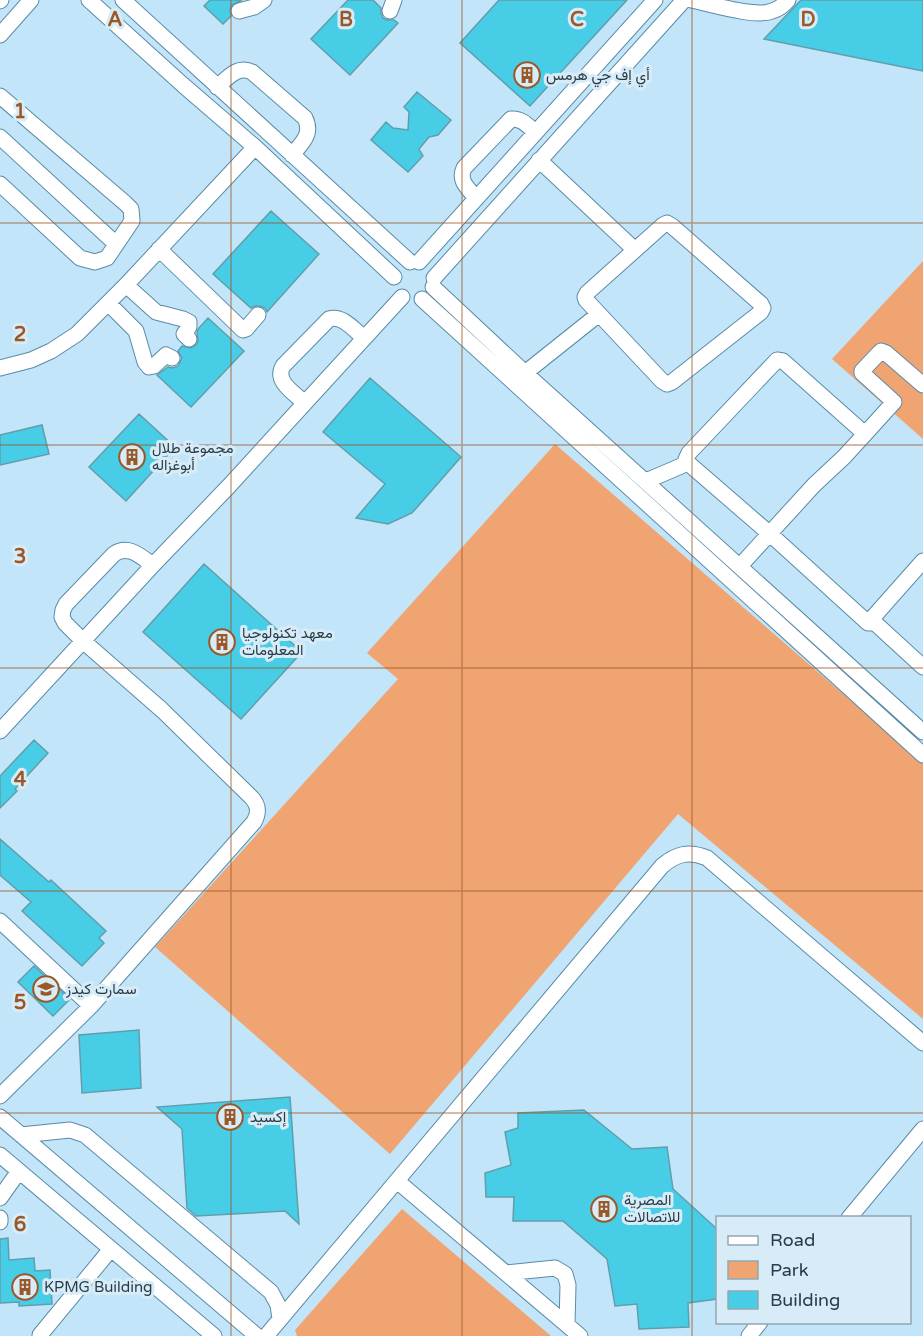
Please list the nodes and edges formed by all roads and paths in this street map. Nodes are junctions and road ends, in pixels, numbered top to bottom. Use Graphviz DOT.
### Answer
graph roads {
  1 [pos="31,0"];
  2 [pos="89,0"];
  3 [pos="123,0"];
  4 [pos="264,0"];
  5 [pos="655,0"];
  6 [pos="684,0"];
  7 [pos="692,0"];
  8 [pos="788,0"];
  9 [pos="239,11"];
  10 [pos="0,35"];
  11 [pos="217,87"];
  12 [pos="0,96"];
  13 [pos="535,132"];
  14 [pos="0,137"];
  15 [pos="255,147"];
  16 [pos="292,155"];
  17 [pos="539,160"];
  18 [pos="0,184"];
  19 [pos="476,198"];
  20 [pos="116,244"];
  21 [pos="159,249"];
  22 [pos="635,250"];
  23 [pos="415,262"];
  24 [pos="394,278"];
  25 [pos="434,283"];
  26 [pos="126,285"];
  27 [pos="402,297"];
  28 [pos="422,299"];
  29 [pos="108,303"];
  30 [pos="600,314"];
  31 [pos="258,315"];
  32 [pos="189,339"];
  33 [pos="364,339"];
  34 [pos="172,358"];
  35 [pos="0,368"];
  36 [pos="525,373"];
  37 [pos="923,385"];
  38 [pos="304,403"];
  39 [pos="865,434"];
  40 [pos="688,463"];
  41 [pos="646,482"];
  42 [pos="770,534"];
  43 [pos="923,561"];
  44 [pos="153,565"];
  45 [pos="740,566"];
  46 [pos="868,623"];
  47 [pos="83,641"];
  48 [pos="923,667"];
  49 [pos="0,731"];
  50 [pos="923,732"];
  51 [pos="923,755"];
  52 [pos="0,921"];
  53 [pos="91,1006"];
  54 [pos="923,1043"];
  55 [pos="0,1096"];
  56 [pos="0,1116"];
  57 [pos="923,1129"];
  58 [pos="21,1135"];
  59 [pos="0,1155"];
  60 [pos="19,1171"];
  61 [pos="397,1181"];
  62 [pos="0,1198"];
  63 [pos="851,1216"];
  64 [pos="111,1249"];
  65 [pos="506,1273"];
  66 [pos="280,1319"];
  67 [pos="759,1324"];
  68 [pos="567,1325"];
  69 [pos="36,1336"];
  70 [pos="214,1336"];
  71 [pos="257,1336"];
  72 [pos="266,1336"];
  73 [pos="580,1336"];
  74 [pos="749,1336"];
  1 -- 10 [label="street"];
  2 -- 15 [label="street"];
  3 -- 11 [label="street"];
  4 -- 9 [label="street"];
  5 -- 13 [label="street"];
  6 -- 17 [label="street"];
  7 -- 8 [label="street"];
  11 -- 16 [label="street"];
  11 -- 16 [label="street"];
  12 -- 20 [label="street"];
  13 -- 19 [label="street"];
  13 -- 19 [label="street"];
  14 -- 20 [label="street"];
  15 -- 21 [label="street"];
  15 -- 24 [label="street"];
  16 -- 23 [label="street"];
  17 -- 22 [label="street"];
  17 -- 25 [label="street"];
  18 -- 20 [label="street"];
  19 -- 23 [label="street"];
  21 -- 26 [label="street"];
  21 -- 31 [label="street"];
  22 -- 30 [label="street"];
  22 -- 30 [label="street"];
  23 -- 24 [label="street"];
  23 -- 25 [label="street"];
  24 -- 27 [label="street"];
  25 -- 28 [label="street"];
  25 -- 36 [label="street"];
  26 -- 29 [label="street"];
  26 -- 32 [label="street"];
  27 -- 28 [label="street"];
  27 -- 33 [label="street"];
  28 -- 51 [label="street"];
  29 -- 34 [label="street"];
  29 -- 35 [label="street"];
  30 -- 36 [label="street"];
  33 -- 38 [label="street"];
  33 -- 38 [label="street"];
  36 -- 41 [label="street"];
  37 -- 39 [label="street"];
  38 -- 44 [label="street"];
  39 -- 40 [label="street"];
  39 -- 42 [label="street"];
  40 -- 41 [label="street"];
  40 -- 42 [label="street"];
  41 -- 45 [label="street"];
  42 -- 45 [label="street"];
  42 -- 46 [label="street"];
  43 -- 46 [label="street"];
  44 -- 47 [label="street"];
  44 -- 47 [label="street"];
  45 -- 50 [label="street"];
  46 -- 48 [label="street"];
  47 -- 49 [label="street"];
  47 -- 53 [label="street"];
  52 -- 53 [label="street"];
  53 -- 55 [label="street"];
  54 -- 61 [label="street"];
  56 -- 58 [label="street"];
  57 -- 63 [label="street"];
  58 -- 66 [label="street"];
  58 -- 71 [label="street"];
  59 -- 60 [label="street"];
  60 -- 62 [label="street"];
  60 -- 64 [label="street"];
  61 -- 65 [label="street"];
  61 -- 66 [label="street"];
  64 -- 69 [label="street"];
  64 -- 70 [label="street"];
  65 -- 68 [label="street"];
  65 -- 68 [label="street"];
  66 -- 72 [label="street"];
  67 -- 74 [label="street"];
  68 -- 73 [label="street"];
}
